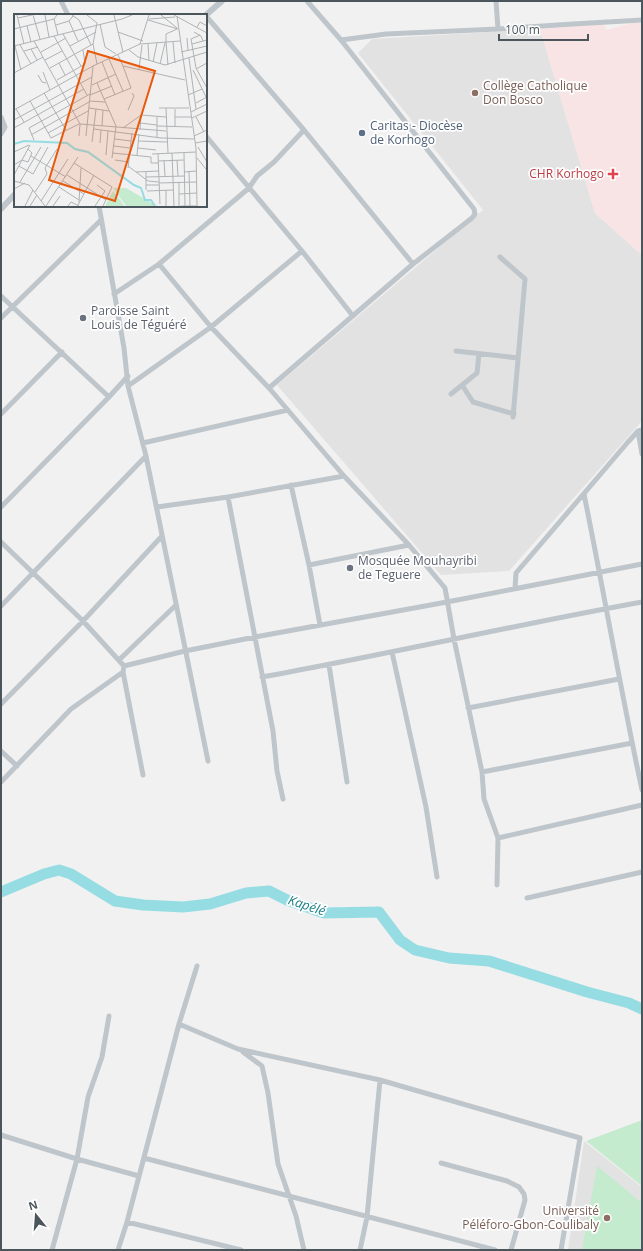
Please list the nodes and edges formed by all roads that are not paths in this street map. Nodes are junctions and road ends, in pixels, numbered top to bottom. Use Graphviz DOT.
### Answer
graph roads {
  1 [pos="61,1"];
  2 [pos="222,1"];
  3 [pos="307,1"];
  4 [pos="496,1"];
  5 [pos="68,14"];
  6 [pos="207,15"];
  7 [pos="207,17"];
  8 [pos="642,20"];
  9 [pos="498,29"];
  10 [pos="342,40"];
  11 [pos="1,117"];
  12 [pos="304,130"];
  13 [pos="1,134"];
  14 [pos="207,137"];
  15 [pos="249,188"];
  16 [pos="14,195"];
  17 [pos="99,207"];
  18 [pos="1,209"];
  19 [pos="101,220"];
  20 [pos="302,251"];
  21 [pos="500,257"];
  22 [pos="159,264"];
  23 [pos="413,264"];
  24 [pos="114,294"];
  25 [pos="1,296"];
  26 [pos="12,306"];
  27 [pos="353,316"];
  28 [pos="1,318"];
  29 [pos="211,327"];
  30 [pos="456,351"];
  31 [pos="62,352"];
  32 [pos="479,354"];
  33 [pos="518,358"];
  34 [pos="128,376"];
  35 [pos="128,386"];
  36 [pos="462,386"];
  37 [pos="269,388"];
  38 [pos="451,394"];
  39 [pos="109,397"];
  40 [pos="288,410"];
  41 [pos="1,414"];
  42 [pos="640,430"];
  43 [pos="143,443"];
  44 [pos="642,454"];
  45 [pos="146,456"];
  46 [pos="344,476"];
  47 [pos="292,485"];
  48 [pos="584,494"];
  49 [pos="228,497"];
  50 [pos="1,507"];
  51 [pos="157,507"];
  52 [pos="162,536"];
  53 [pos="1,542"];
  54 [pos="409,545"];
  55 [pos="309,564"];
  56 [pos="642,564"];
  57 [pos="33,573"];
  58 [pos="600,573"];
  59 [pos="515,588"];
  60 [pos="447,602"];
  61 [pos="642,602"];
  62 [pos="176,605"];
  63 [pos="1,606"];
  64 [pos="606,609"];
  65 [pos="83,621"];
  66 [pos="320,625"];
  67 [pos="255,637"];
  68 [pos="454,639"];
  69 [pos="185,650"];
  70 [pos="392,652"];
  71 [pos="119,660"];
  72 [pos="329,665"];
  73 [pos="124,666"];
  74 [pos="123,672"];
  75 [pos="262,677"];
  76 [pos="619,679"];
  77 [pos="1,704"];
  78 [pos="468,708"];
  79 [pos="632,743"];
  80 [pos="1,751"];
  81 [pos="208,760"];
  82 [pos="17,766"];
  83 [pos="482,772"];
  84 [pos="143,775"];
  85 [pos="1,782"];
  86 [pos="347,782"];
  87 [pos="642,790"];
  88 [pos="283,799"];
  89 [pos="642,805"];
  90 [pos="498,838"];
  91 [pos="642,872"];
  92 [pos="437,877"];
  93 [pos="497,886"];
  94 [pos="527,898"];
  95 [pos="197,966"];
  96 [pos="109,1016"];
  97 [pos="179,1024"];
  98 [pos="238,1049"];
  99 [pos="380,1080"];
  100 [pos="1,1135"];
  101 [pos="144,1158"];
  102 [pos="78,1159"];
  103 [pos="441,1163"];
  104 [pos="139,1176"];
  105 [pos="289,1196"];
  106 [pos="367,1217"];
  107 [pos="127,1222"];
  108 [pos="52,1250"];
  109 [pos="118,1250"];
  110 [pos="241,1250"];
  111 [pos="304,1250"];
  112 [pos="360,1250"];
  113 [pos="494,1250"];
  114 [pos="511,1250"];
  115 [pos="561,1250"];
  1 -- 5 [label="street"];
  2 -- 6 [label="street"];
  3 -- 10 [label="street"];
  4 -- 9 [label="street"];
  7 -- 12 [label="street"];
  8 -- 9 [label="street"];
  9 -- 10 [label="street"];
  10 -- 23 [label="street"];
  11 -- 13 [label="street"];
  12 -- 15 [label="street"];
  12 -- 23 [label="street"];
  14 -- 15 [label="street"];
  15 -- 20 [label="street"];
  15 -- 22 [label="street"];
  16 -- 18 [label="street"];
  17 -- 19 [label="street"];
  19 -- 24 [label="street"];
  19 -- 26 [label="street"];
  20 -- 27 [label="street"];
  20 -- 29 [label="street"];
  21 -- 33 [label="street"];
  22 -- 24 [label="street"];
  22 -- 29 [label="street"];
  23 -- 27 [label="street"];
  24 -- 34 [label="street"];
  25 -- 26 [label="street"];
  26 -- 28 [label="street"];
  26 -- 31 [label="street"];
  27 -- 37 [label="street"];
  29 -- 35 [label="street"];
  29 -- 37 [label="street"];
  30 -- 32 [label="street"];
  31 -- 39 [label="street"];
  31 -- 41 [label="street"];
  32 -- 33 [label="street"];
  32 -- 36 [label="street"];
  33 -- 36 [label="street"];
  34 -- 35 [label="street"];
  34 -- 39 [label="street"];
  35 -- 43 [label="street"];
  36 -- 38 [label="street"];
  37 -- 40 [label="street"];
  39 -- 50 [label="street"];
  40 -- 43 [label="street"];
  40 -- 46 [label="street"];
  42 -- 44 [label="street"];
  42 -- 48 [label="street"];
  43 -- 45 [label="street"];
  45 -- 51 [label="street"];
  45 -- 57 [label="street"];
  46 -- 47 [label="street"];
  46 -- 54 [label="street"];
  47 -- 49 [label="street"];
  47 -- 55 [label="street"];
  48 -- 58 [label="street"];
  48 -- 59 [label="street"];
  49 -- 51 [label="street"];
  49 -- 67 [label="street"];
  51 -- 52 [label="street"];
  52 -- 62 [label="street"];
  52 -- 65 [label="street"];
  53 -- 57 [label="street"];
  54 -- 55 [label="street"];
  54 -- 60 [label="street"];
  55 -- 66 [label="street"];
  56 -- 58 [label="street"];
  57 -- 63 [label="street"];
  57 -- 65 [label="street"];
  58 -- 59 [label="street"];
  58 -- 64 [label="street"];
  59 -- 60 [label="street"];
  60 -- 66 [label="street"];
  60 -- 68 [label="street"];
  61 -- 64 [label="street"];
  62 -- 69 [label="street"];
  62 -- 71 [label="street"];
  64 -- 68 [label="street"];
  64 -- 76 [label="street"];
  65 -- 71 [label="street"];
  65 -- 77 [label="street"];
  66 -- 67 [label="street"];
  67 -- 69 [label="street"];
  67 -- 75 [label="street"];
  68 -- 70 [label="street"];
  68 -- 78 [label="street"];
  69 -- 73 [label="street"];
  69 -- 81 [label="street"];
  70 -- 72 [label="street"];
  70 -- 92 [label="street"];
  71 -- 73 [label="street"];
  72 -- 75 [label="street"];
  72 -- 86 [label="street"];
  73 -- 74 [label="street"];
  74 -- 82 [label="street"];
  74 -- 84 [label="street"];
  75 -- 88 [label="street"];
  76 -- 78 [label="street"];
  76 -- 79 [label="street"];
  78 -- 83 [label="street"];
  79 -- 83 [label="street"];
  79 -- 87 [label="street"];
  80 -- 82 [label="street"];
  82 -- 85 [label="street"];
  83 -- 90 [label="street"];
  89 -- 90 [label="street"];
  90 -- 93 [label="street"];
  91 -- 94 [label="street"];
  95 -- 97 [label="street"];
  96 -- 102 [label="street"];
  97 -- 98 [label="street"];
  97 -- 101 [label="street"];
  98 -- 99 [label="street"];
  98 -- 105 [label="street"];
  99 -- 106 [label="street"];
  99 -- 115 [label="street"];
  100 -- 102 [label="street"];
  101 -- 104 [label="street"];
  101 -- 105 [label="street"];
  102 -- 104 [label="street"];
  102 -- 108 [label="street"];
  103 -- 114 [label="street"];
  104 -- 107 [label="street"];
  105 -- 106 [label="street"];
  105 -- 111 [label="street"];
  106 -- 112 [label="street"];
  106 -- 113 [label="street"];
  107 -- 109 [label="street"];
  107 -- 110 [label="street"];
}
